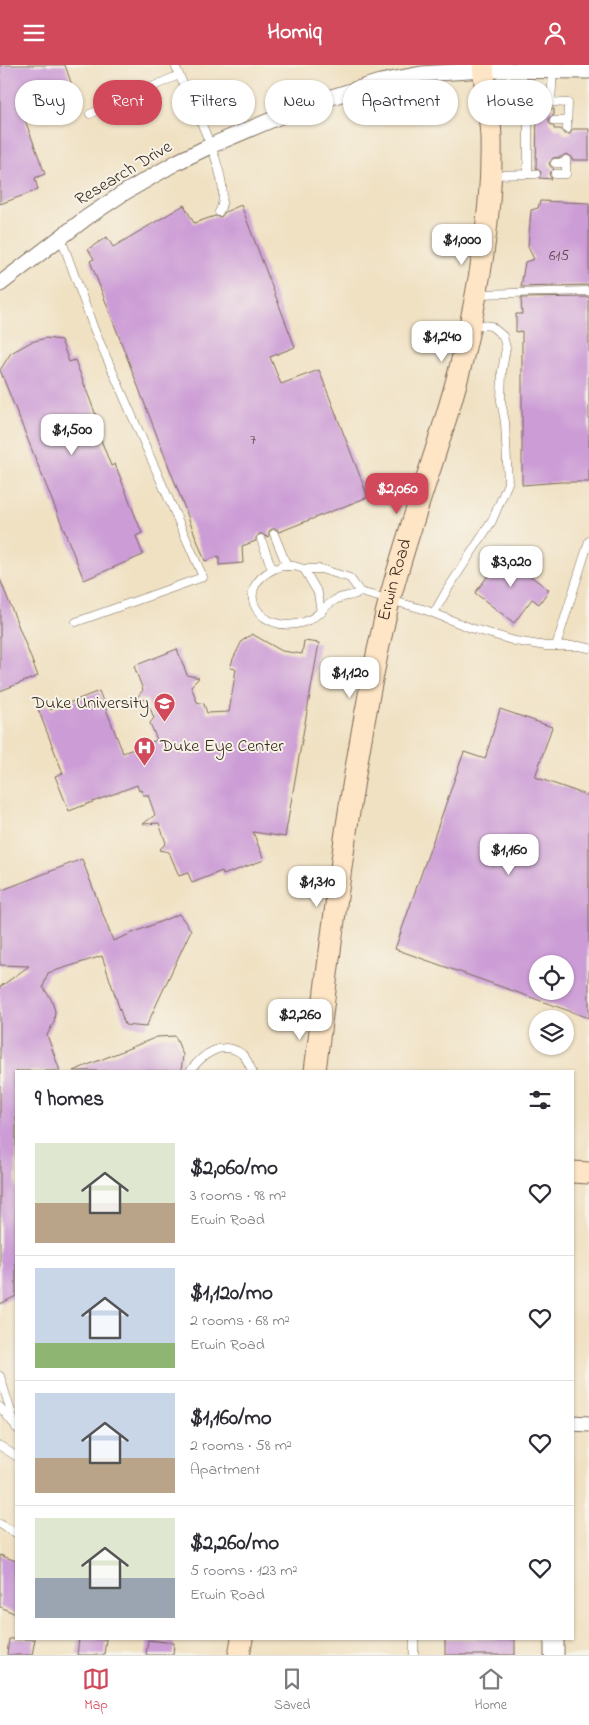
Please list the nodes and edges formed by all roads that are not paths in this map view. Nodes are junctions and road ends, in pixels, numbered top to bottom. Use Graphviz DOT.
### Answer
graph roads {
  1 [pos="175,65"];
  2 [pos="483,67"];
  3 [pos="547,68"];
  4 [pos="589,71"];
  5 [pos="179,75"];
  6 [pos="485,80"];
  7 [pos="552,102"];
  8 [pos="90,114"];
  9 [pos="554,121"];
  10 [pos="490,125"];
  11 [pos="531,125"];
  12 [pos="210,146"];
  13 [pos="555,163"];
  14 [pos="555,174"];
  15 [pos="490,175"];
  16 [pos="219,212"];
  17 [pos="61,238"];
  18 [pos="0,284"];
  19 [pos="589,291"];
  20 [pos="476,294"];
  21 [pos="470,324"];
  22 [pos="274,534"];
  23 [pos="261,539"];
  24 [pos="589,541"];
  25 [pos="287,566"];
  26 [pos="272,569"];
  27 [pos="304,569"];
  28 [pos="360,592"];
  29 [pos="390,600"];
  30 [pos="321,613"];
  31 [pos="434,613"];
  32 [pos="76,621"];
  33 [pos="556,646"];
  34 [pos="589,648"];
  35 [pos="191,1070"];
  36 [pos="251,1070"];
  37 [pos="315,1070"];
  38 [pos="574,1172"];
  39 [pos="589,1173"];
  40 [pos="0,1376"];
  41 [pos="0,1407"];
  42 [pos="574,1423"];
  43 [pos="589,1424"];
  44 [pos="15,1425"];
  45 [pos="15,1427"];
  46 [pos="0,1447"];
  47 [pos="15,1455"];
  48 [pos="0,1524"];
  49 [pos="15,1532"];
  50 [pos="241,1640"];
  51 [pos="414,1640"];
  52 [pos="554,1640"];
  53 [pos="240,1655"];
  54 [pos="414,1655"];
  55 [pos="554,1655"];
  1 -- 5 [label="lane"];
  2 -- 3 [label="street, Research Drive"];
  2 -- 6 [label="main road, Erwin Road"];
  2 -- 12 [label="street, Research Drive"];
  3 -- 4 [label="street, Research Drive"];
  5 -- 8 [label="lane"];
  5 -- 12 [label="lane"];
  7 -- 9 [label="lane"];
  10 -- 15 [label="main road, Erwin Road"];
  11 -- 15 [label="lane"];
  12 -- 16 [label="lane"];
  12 -- 17 [label="street, Research Drive"];
  13 -- 14 [label="lane"];
  15 -- 20 [label="main road, Erwin Road"];
  17 -- 18 [label="street, Research Drive"];
  17 -- 32 [label="lane"];
  19 -- 20 [label="lane"];
  20 -- 21 [label="main road, Erwin Road"];
  21 -- 29 [label="main road, Erwin Road"];
  21 -- 31 [label="lane"];
  22 -- 25 [label="lane"];
  23 -- 26 [label="lane"];
  24 -- 33 [label="lane"];
  25 -- 26 [label="lane"];
  25 -- 27 [label="lane"];
  26 -- 30 [label="lane"];
  27 -- 28 [label="lane"];
  27 -- 30 [label="lane"];
  28 -- 29 [label="lane"];
  28 -- 30 [label="lane"];
  29 -- 31 [label="lane"];
  29 -- 37 [label="main road, Erwin Road"];
  31 -- 33 [label="lane"];
  33 -- 34 [label="lane"];
  35 -- 36 [label="lane"];
  38 -- 39 [label="main road"];
  40 -- 44 [label="lane"];
  41 -- 45 [label="lane"];
  42 -- 43 [label="street"];
  46 -- 47 [label="lane"];
  48 -- 49 [label="lane"];
  50 -- 53 [label="main road"];
  51 -- 54 [label="lane"];
  52 -- 55 [label="street"];
}
